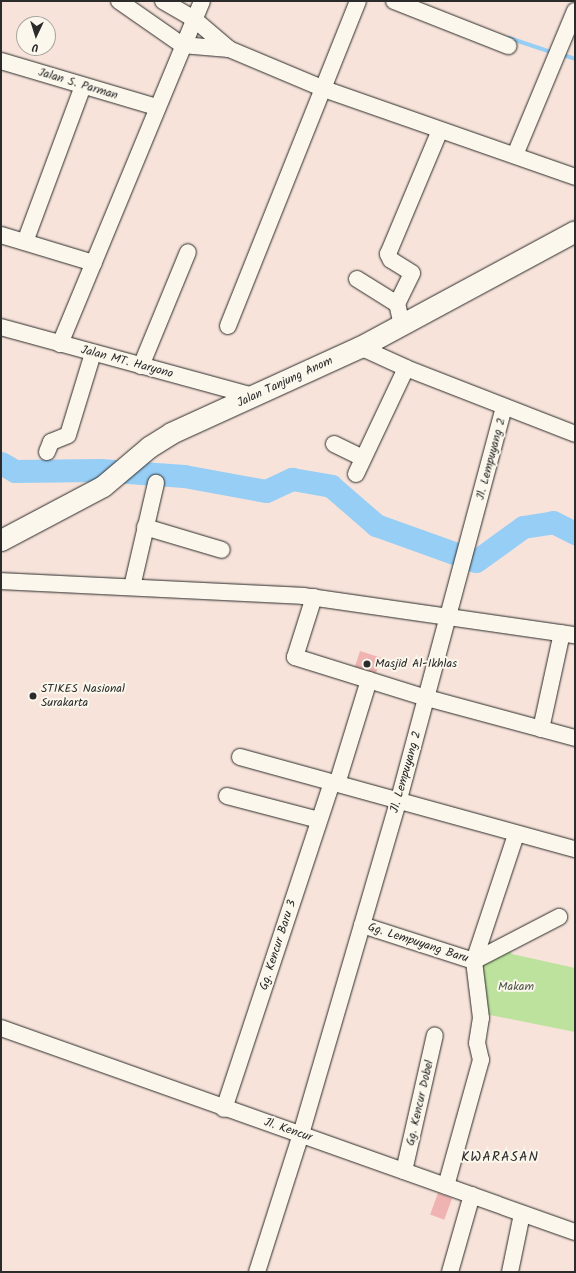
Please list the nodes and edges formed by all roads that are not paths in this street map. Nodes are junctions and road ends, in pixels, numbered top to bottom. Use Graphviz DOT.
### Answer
graph roads {
  1 [pos="119,1"];
  2 [pos="163,1"];
  3 [pos="202,1"];
  4 [pos="358,1"];
  5 [pos="394,1"];
  6 [pos="574,18"];
  7 [pos="194,19"];
  8 [pos="182,44"];
  9 [pos="508,46"];
  10 [pos="229,49"];
  11 [pos="1,61"];
  12 [pos="83,86"];
  13 [pos="324,89"];
  14 [pos="156,107"];
  15 [pos="440,130"];
  16 [pos="515,155"];
  17 [pos="570,175"];
  18 [pos="575,188"];
  19 [pos="575,231"];
  20 [pos="1,234"];
  21 [pos="25,242"];
  22 [pos="188,252"];
  23 [pos="94,263"];
  24 [pos="357,279"];
  25 [pos="397,304"];
  26 [pos="402,325"];
  27 [pos="228,326"];
  28 [pos="1,327"];
  29 [pos="60,344"];
  30 [pos="360,347"];
  31 [pos="92,353"];
  32 [pos="141,366"];
  33 [pos="406,368"];
  34 [pos="254,396"];
  35 [pos="504,407"];
  36 [pos="575,434"];
  37 [pos="334,444"];
  38 [pos="47,452"];
  39 [pos="363,458"];
  40 [pos="356,474"];
  41 [pos="156,483"];
  42 [pos="145,527"];
  43 [pos="1,540"];
  44 [pos="222,550"];
  45 [pos="1,582"];
  46 [pos="132,587"];
  47 [pos="314,597"];
  48 [pos="449,616"];
  49 [pos="568,634"];
  50 [pos="369,680"];
  51 [pos="427,698"];
  52 [pos="541,729"];
  53 [pos="575,738"];
  54 [pos="240,757"];
  55 [pos="334,783"];
  56 [pos="227,796"];
  57 [pos="399,799"];
  58 [pos="319,820"];
  59 [pos="516,834"];
  60 [pos="575,848"];
  61 [pos="559,917"];
  62 [pos="362,925"];
  63 [pos="474,961"];
  64 [pos="1,1028"];
  65 [pos="435,1035"];
  66 [pos="224,1108"];
  67 [pos="301,1134"];
  68 [pos="404,1171"];
  69 [pos="446,1186"];
  70 [pos="472,1195"];
  71 [pos="522,1214"];
  72 [pos="575,1232"];
  73 [pos="446,1271"];
  74 [pos="257,1272"];
  75 [pos="510,1272"];
  1 -- 8 [label="street"];
  2 -- 7 [label="street"];
  3 -- 7 [label="street"];
  4 -- 13 [label="street"];
  5 -- 9 [label="street"];
  6 -- 16 [label="street"];
  7 -- 8 [label="street"];
  7 -- 10 [label="street"];
  8 -- 10 [label="street"];
  8 -- 14 [label="street"];
  10 -- 13 [label="street"];
  11 -- 12 [label="street, Jalan S. Parman"];
  12 -- 14 [label="street, Jalan S. Parman"];
  12 -- 21 [label="street"];
  13 -- 15 [label="street"];
  13 -- 27 [label="street"];
  14 -- 23 [label="street"];
  15 -- 16 [label="street"];
  15 -- 25 [label="street"];
  16 -- 17 [label="street"];
  17 -- 18 [label="street"];
  19 -- 26 [label="main road, Jalan Tanjung Anom"];
  20 -- 21 [label="street"];
  21 -- 23 [label="street"];
  22 -- 32 [label="street"];
  23 -- 29 [label="street"];
  24 -- 25 [label="street"];
  25 -- 26 [label="street"];
  26 -- 30 [label="main road, Jalan Tanjung Anom"];
  28 -- 29 [label="street, Jalan MT. Haryono"];
  29 -- 31 [label="street, Jalan MT. Haryono"];
  30 -- 33 [label="street"];
  30 -- 34 [label="main road, Jalan Tanjung Anom"];
  31 -- 32 [label="street, Jalan MT. Haryono"];
  31 -- 38 [label="street"];
  32 -- 34 [label="street, Jalan MT. Haryono"];
  33 -- 35 [label="street"];
  33 -- 39 [label="street"];
  34 -- 43 [label="main road, Jalan Tanjung Anom"];
  35 -- 36 [label="street"];
  35 -- 48 [label="street, Jl. Lempuyang 2"];
  37 -- 39 [label="street"];
  39 -- 40 [label="street"];
  41 -- 42 [label="street"];
  42 -- 44 [label="street"];
  42 -- 46 [label="street"];
  45 -- 46 [label="street"];
  46 -- 47 [label="street"];
  47 -- 48 [label="street"];
  47 -- 50 [label="street"];
  48 -- 49 [label="street"];
  48 -- 51 [label="street, Jl. Lempuyang 2"];
  49 -- 52 [label="street"];
  50 -- 51 [label="street"];
  50 -- 55 [label="street, Gg. Kencur Baru 3"];
  51 -- 52 [label="street"];
  51 -- 57 [label="street, Jl. Lempuyang 2"];
  52 -- 53 [label="street"];
  54 -- 55 [label="street"];
  55 -- 57 [label="street"];
  55 -- 58 [label="street, Gg. Kencur Baru 3"];
  56 -- 58 [label="street"];
  57 -- 59 [label="street"];
  57 -- 62 [label="street, Jl. Lempuyang 2"];
  58 -- 66 [label="street, Gg. Kencur Baru 3"];
  59 -- 60 [label="street"];
  59 -- 63 [label="street"];
  61 -- 63 [label="street"];
  62 -- 63 [label="street, Gg. Lempuyang Baru"];
  62 -- 67 [label="street, Jl. Lempuyang 2"];
  63 -- 69 [label="street"];
  64 -- 66 [label="street, Jl. Kencur"];
  65 -- 68 [label="street, Gg. Kencur Dobel"];
  66 -- 67 [label="street, Jl. Kencur"];
  67 -- 68 [label="street, Jl. Kencur"];
  67 -- 74 [label="street, Jl. Lempuyang 2"];
  68 -- 69 [label="street, Jl. Kencur"];
  69 -- 70 [label="street, Jl. Kencur"];
  70 -- 71 [label="street, Jl. Kencur"];
  70 -- 73 [label="street"];
  71 -- 72 [label="street, Jl. Kencur"];
  71 -- 75 [label="street"];
}
